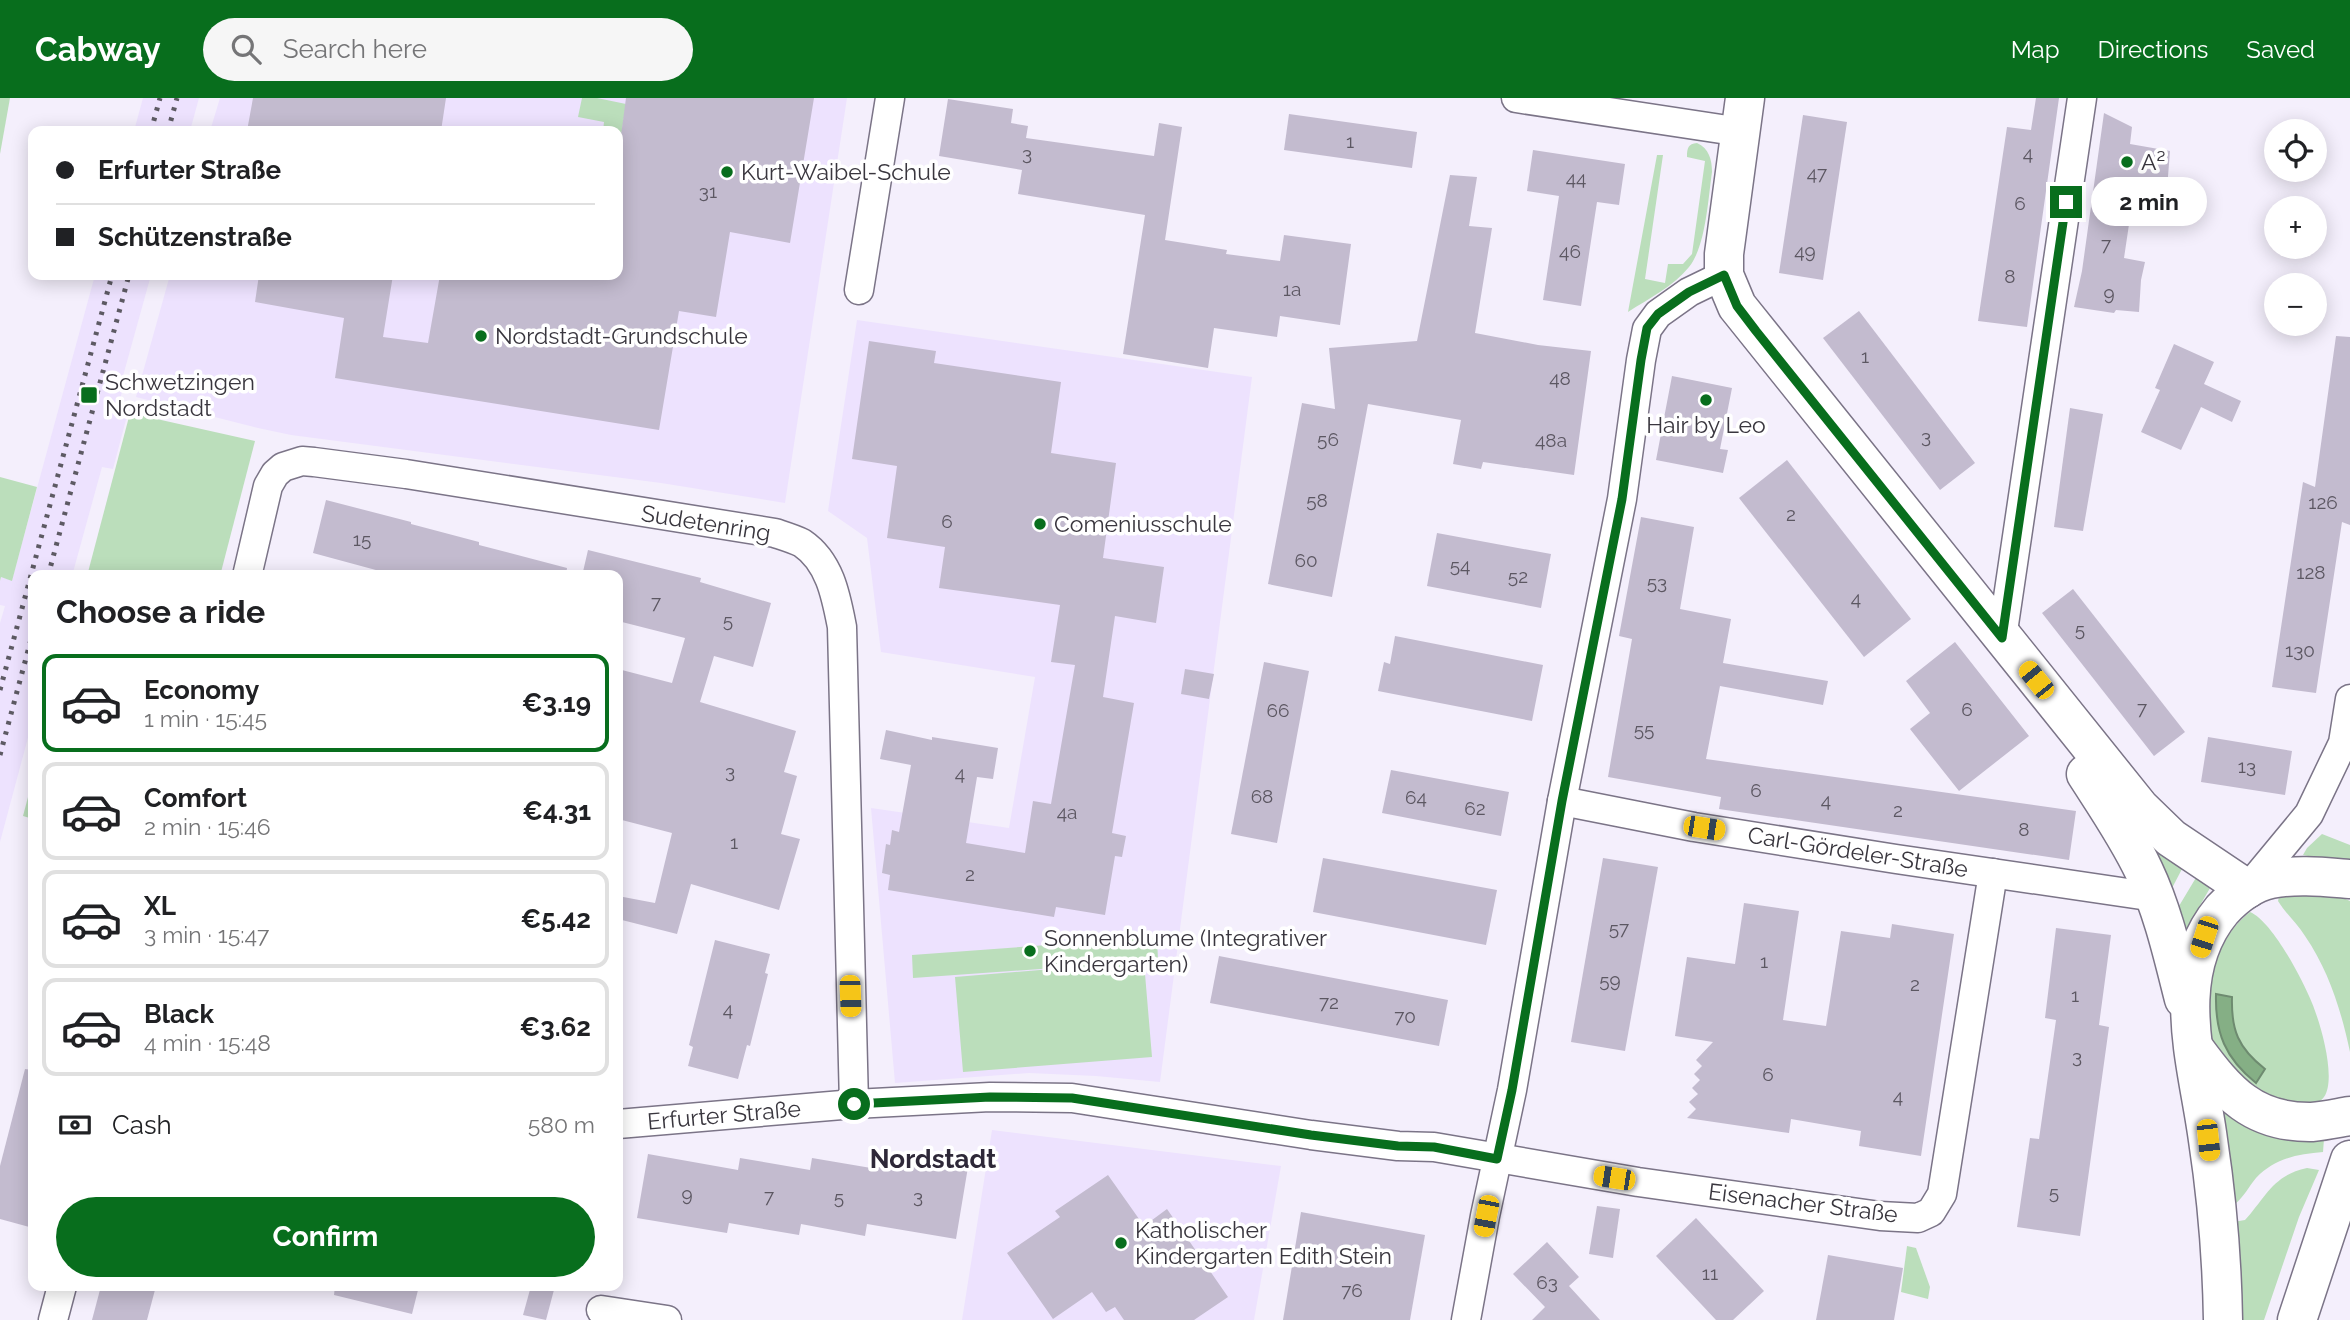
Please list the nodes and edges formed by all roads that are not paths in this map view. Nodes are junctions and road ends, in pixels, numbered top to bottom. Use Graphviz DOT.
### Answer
graph roads {
  1 [pos="890,98"];
  2 [pos="1516,98"];
  3 [pos="2082,98"];
  4 [pos="1743,115"];
  5 [pos="1724,275"];
  6 [pos="859,290"];
  7 [pos="248,570"];
  8 [pos="2002,638"];
  9 [pos="2350,699"];
  10 [pos="2343,743"];
  11 [pos="2350,778"];
  12 [pos="1562,801"];
  13 [pos="1993,873"];
  14 [pos="2350,879"];
  15 [pos="2246,889"];
  16 [pos="2155,897"];
  17 [pos="2192,1034"];
  18 [pos="854,1104"];
  19 [pos="2350,1116"];
  20 [pos="623,1124"];
  21 [pos="1497,1159"];
  22 [pos="2350,1160"];
  23 [pos="61,1291"];
  24 [pos="2302,1303"];
  25 [pos="601,1306"];
  26 [pos="53,1320"];
  27 [pos="667,1320"];
  28 [pos="1466,1320"];
  29 [pos="2223,1320"];
  1 -- 6 [label="street"];
  2 -- 4 [label="street"];
  3 -- 8 [label="street"];
  4 -- 5 [label="main road"];
  5 -- 8 [label="main road"];
  5 -- 12 [label="street"];
  7 -- 18 [label="street, Sudetenring"];
  8 -- 15 [label="main road"];
  8 -- 16 [label="main road"];
  9 -- 10 [label="street"];
  10 -- 11 [label="street"];
  10 -- 15 [label="street"];
  12 -- 13 [label="street, Carl-Gördeler-Straße"];
  12 -- 21 [label="street"];
  13 -- 16 [label="street, Carl-Gördeler-Straße"];
  13 -- 21 [label="street, Eisenacher Straße"];
  14 -- 15 [label="main road"];
  15 -- 17 [label="main road"];
  16 -- 17 [label="main road"];
  17 -- 19 [label="main road"];
  17 -- 29 [label="main road"];
  18 -- 20 [label="street, Erfurter Straße"];
  18 -- 21 [label="street, Erfurter Straße"];
  21 -- 28 [label="street"];
  22 -- 24 [label="main road"];
  23 -- 26 [label="street"];
  25 -- 27 [label="street"];
}
